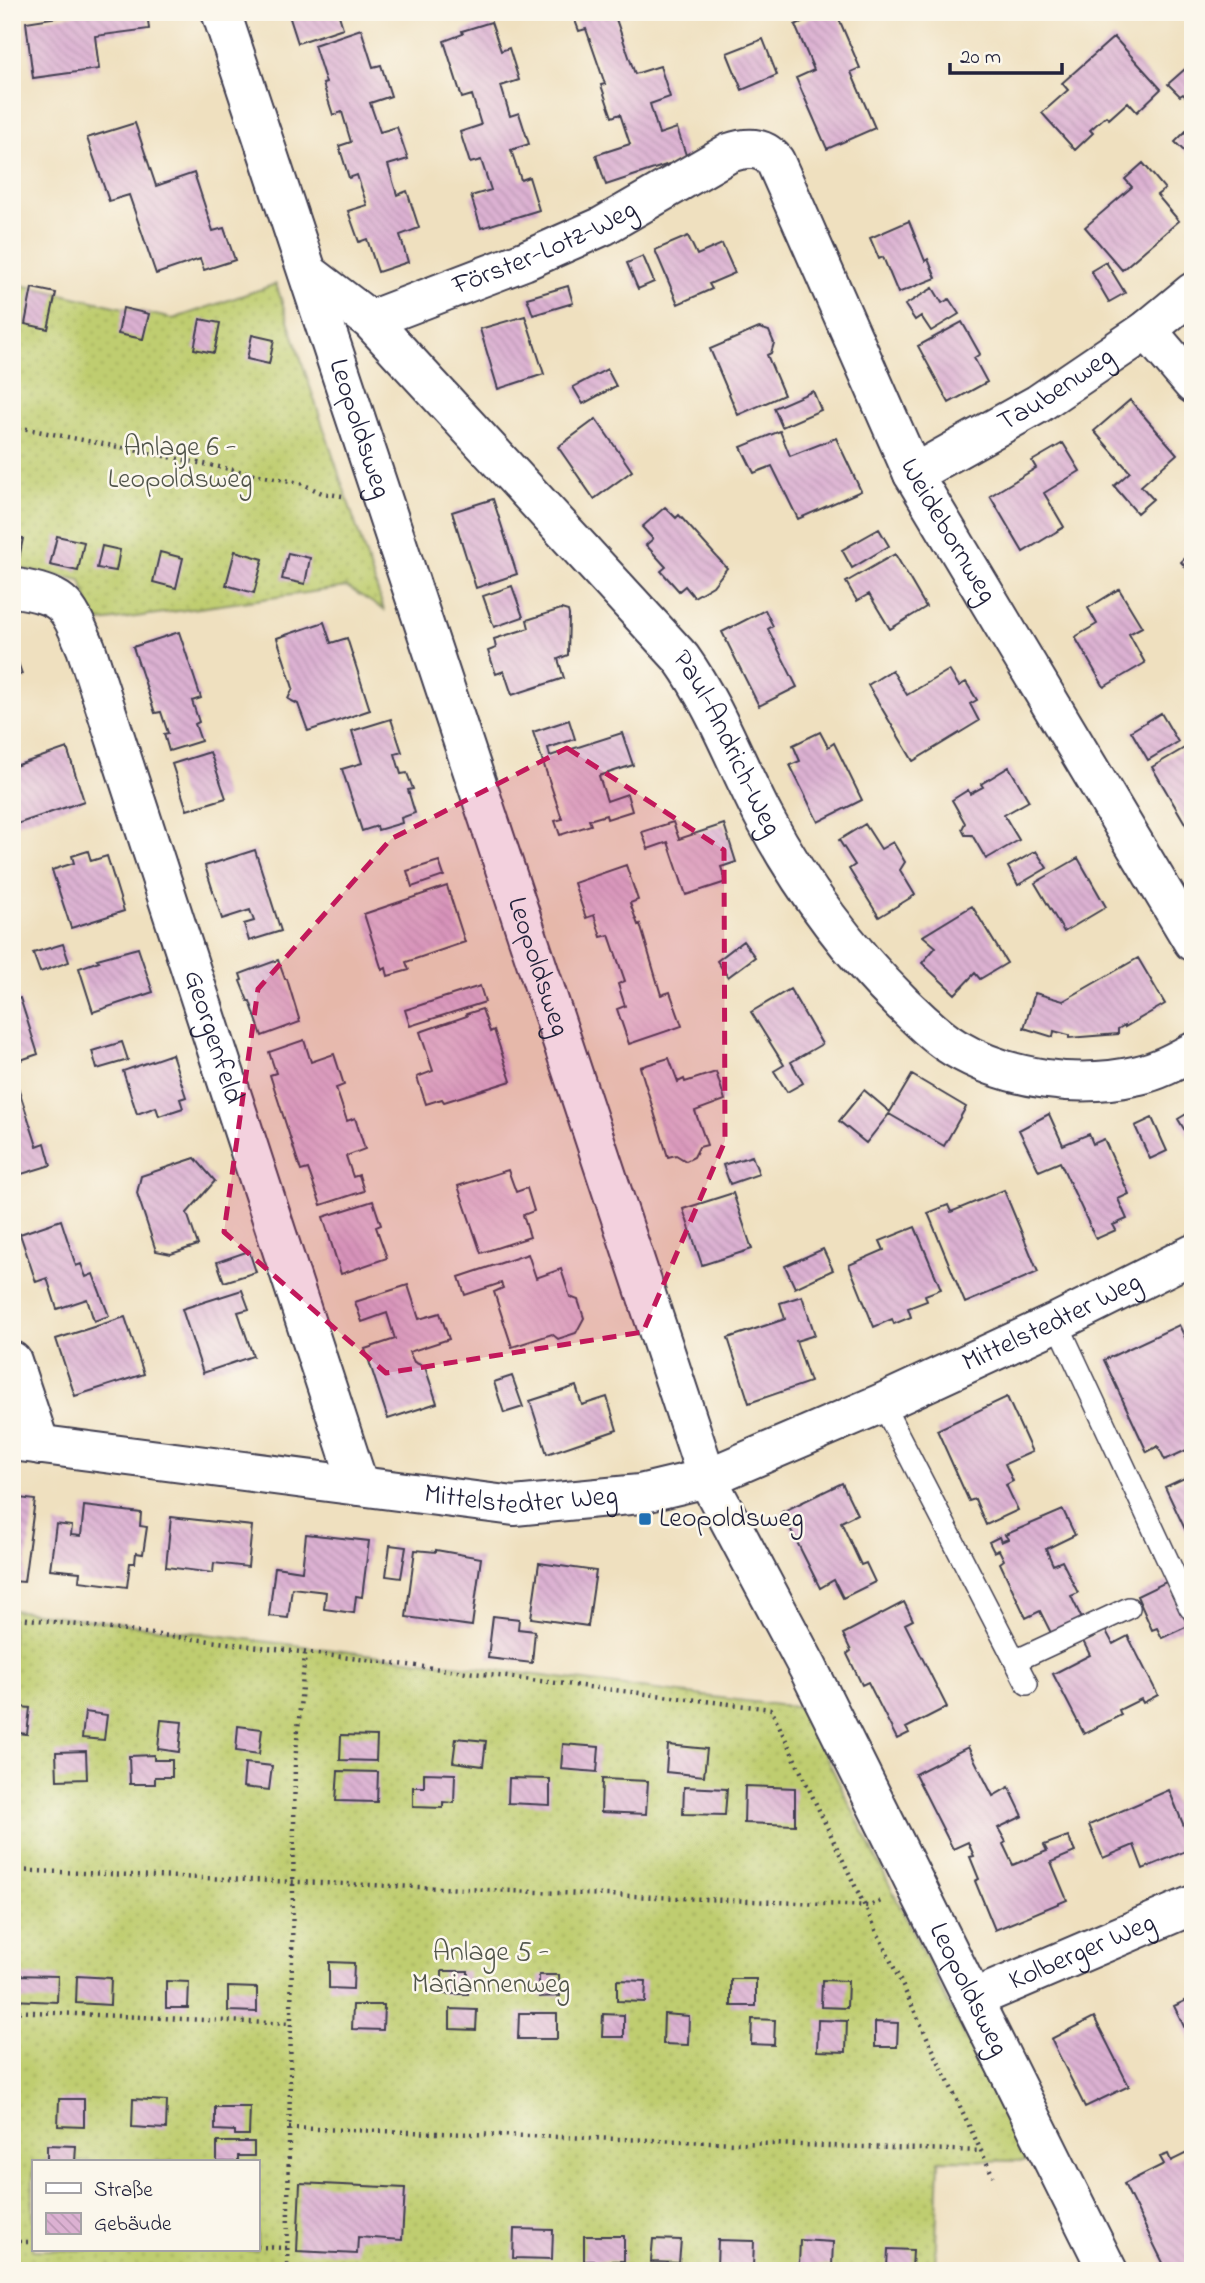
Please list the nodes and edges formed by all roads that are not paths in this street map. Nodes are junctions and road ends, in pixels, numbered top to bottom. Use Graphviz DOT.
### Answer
graph roads {
  1 [pos="221,12"];
  2 [pos="713,161"];
  3 [pos="308,273"];
  4 [pos="1193,292"];
  5 [pos="370,320"];
  6 [pos="1147,330"];
  7 [pos="1193,384"];
  8 [pos="913,474"];
  9 [pos="12,587"];
  10 [pos="1193,942"];
  11 [pos="1193,1052"];
  12 [pos="1193,1254"];
  13 [pos="1057,1322"];
  14 [pos="12,1361"];
  15 [pos="882,1403"];
  16 [pos="26,1443"];
  17 [pos="707,1478"];
  18 [pos="359,1486"];
  19 [pos="1186,1581"];
  20 [pos="1129,1608"];
  21 [pos="1190,1608"];
  22 [pos="1015,1661"];
  23 [pos="1027,1684"];
  24 [pos="1193,1905"];
  25 [pos="974,1999"];
  26 [pos="1108,2271"];
  1 -- 3 [label="street, Leopoldsweg"];
  2 -- 5 [label="street, Förster-Lotz-Weg"];
  2 -- 8 [label="street, Weidebornweg"];
  3 -- 5 [label="street, Paul-Andrich-Weg"];
  3 -- 17 [label="street, Leopoldsweg"];
  4 -- 6 [label="street, Taubenweg"];
  5 -- 11 [label="street, Paul-Andrich-Weg"];
  6 -- 7 [label="street"];
  6 -- 8 [label="street, Taubenweg"];
  8 -- 10 [label="street, Weidebornweg"];
  9 -- 18 [label="street, Georgenfeld"];
  12 -- 13 [label="street, Mittelstedter Weg"];
  13 -- 15 [label="street, Mittelstedter Weg"];
  13 -- 19 [label="lane"];
  14 -- 16 [label="street"];
  15 -- 17 [label="street, Mittelstedter Weg"];
  15 -- 22 [label="lane"];
  16 -- 18 [label="street, Mittelstedter Weg"];
  17 -- 18 [label="street, Mittelstedter Weg"];
  17 -- 25 [label="street, Leopoldsweg"];
  19 -- 21 [label="lane"];
  20 -- 22 [label="lane"];
  22 -- 23 [label="lane"];
  24 -- 25 [label="street, Kolberger Weg"];
  25 -- 26 [label="street, Leopoldsweg"];
}
